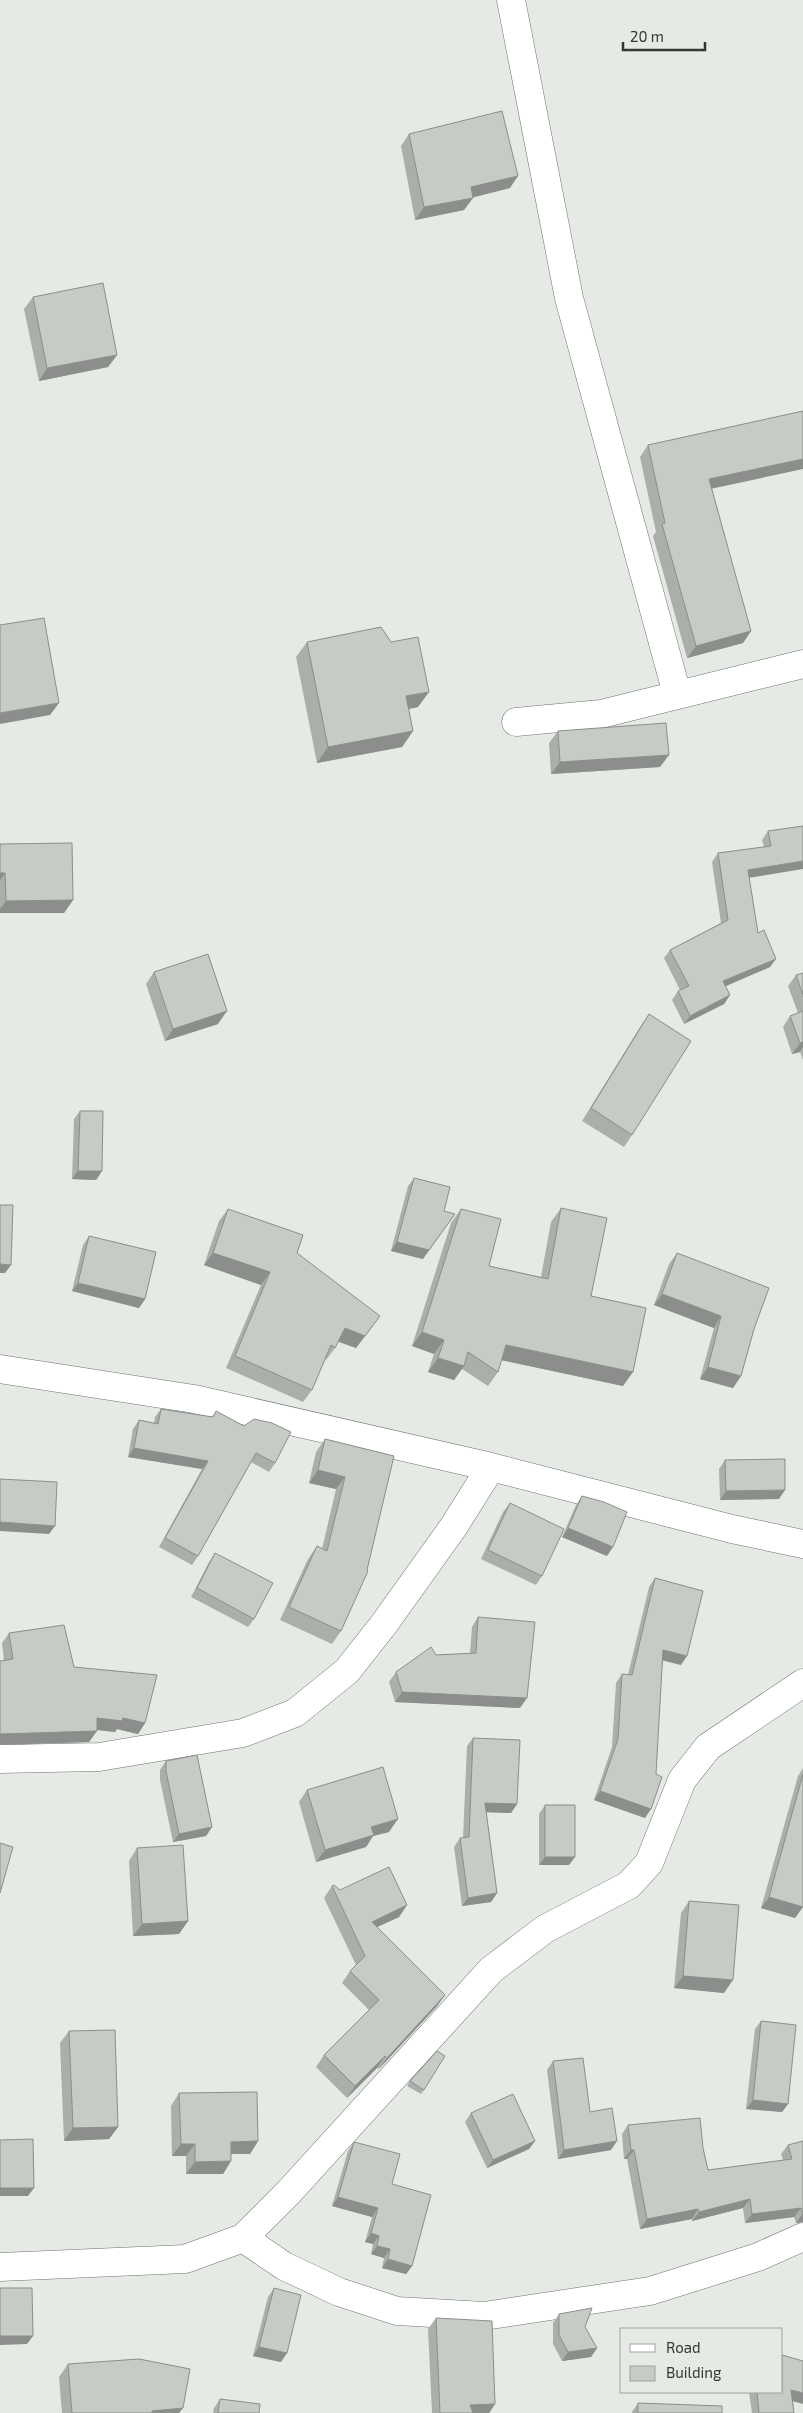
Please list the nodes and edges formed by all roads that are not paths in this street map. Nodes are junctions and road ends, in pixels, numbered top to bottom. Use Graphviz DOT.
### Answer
graph roads {
  1 [pos="511,0"];
  2 [pos="803,664"];
  3 [pos="678,694"];
  4 [pos="516,722"];
  5 [pos="0,1369"];
  6 [pos="491,1467"];
  7 [pos="803,1544"];
  8 [pos="803,1683"];
  9 [pos="0,1759"];
  10 [pos="803,2237"];
  11 [pos="243,2238"];
  12 [pos="0,2267"];
  1 -- 3 [label="street"];
  2 -- 3 [label="street"];
  3 -- 4 [label="street"];
  5 -- 6 [label="street"];
  6 -- 7 [label="street"];
  6 -- 9 [label="street"];
  8 -- 11 [label="street"];
  10 -- 11 [label="street"];
  11 -- 12 [label="street"];
}
